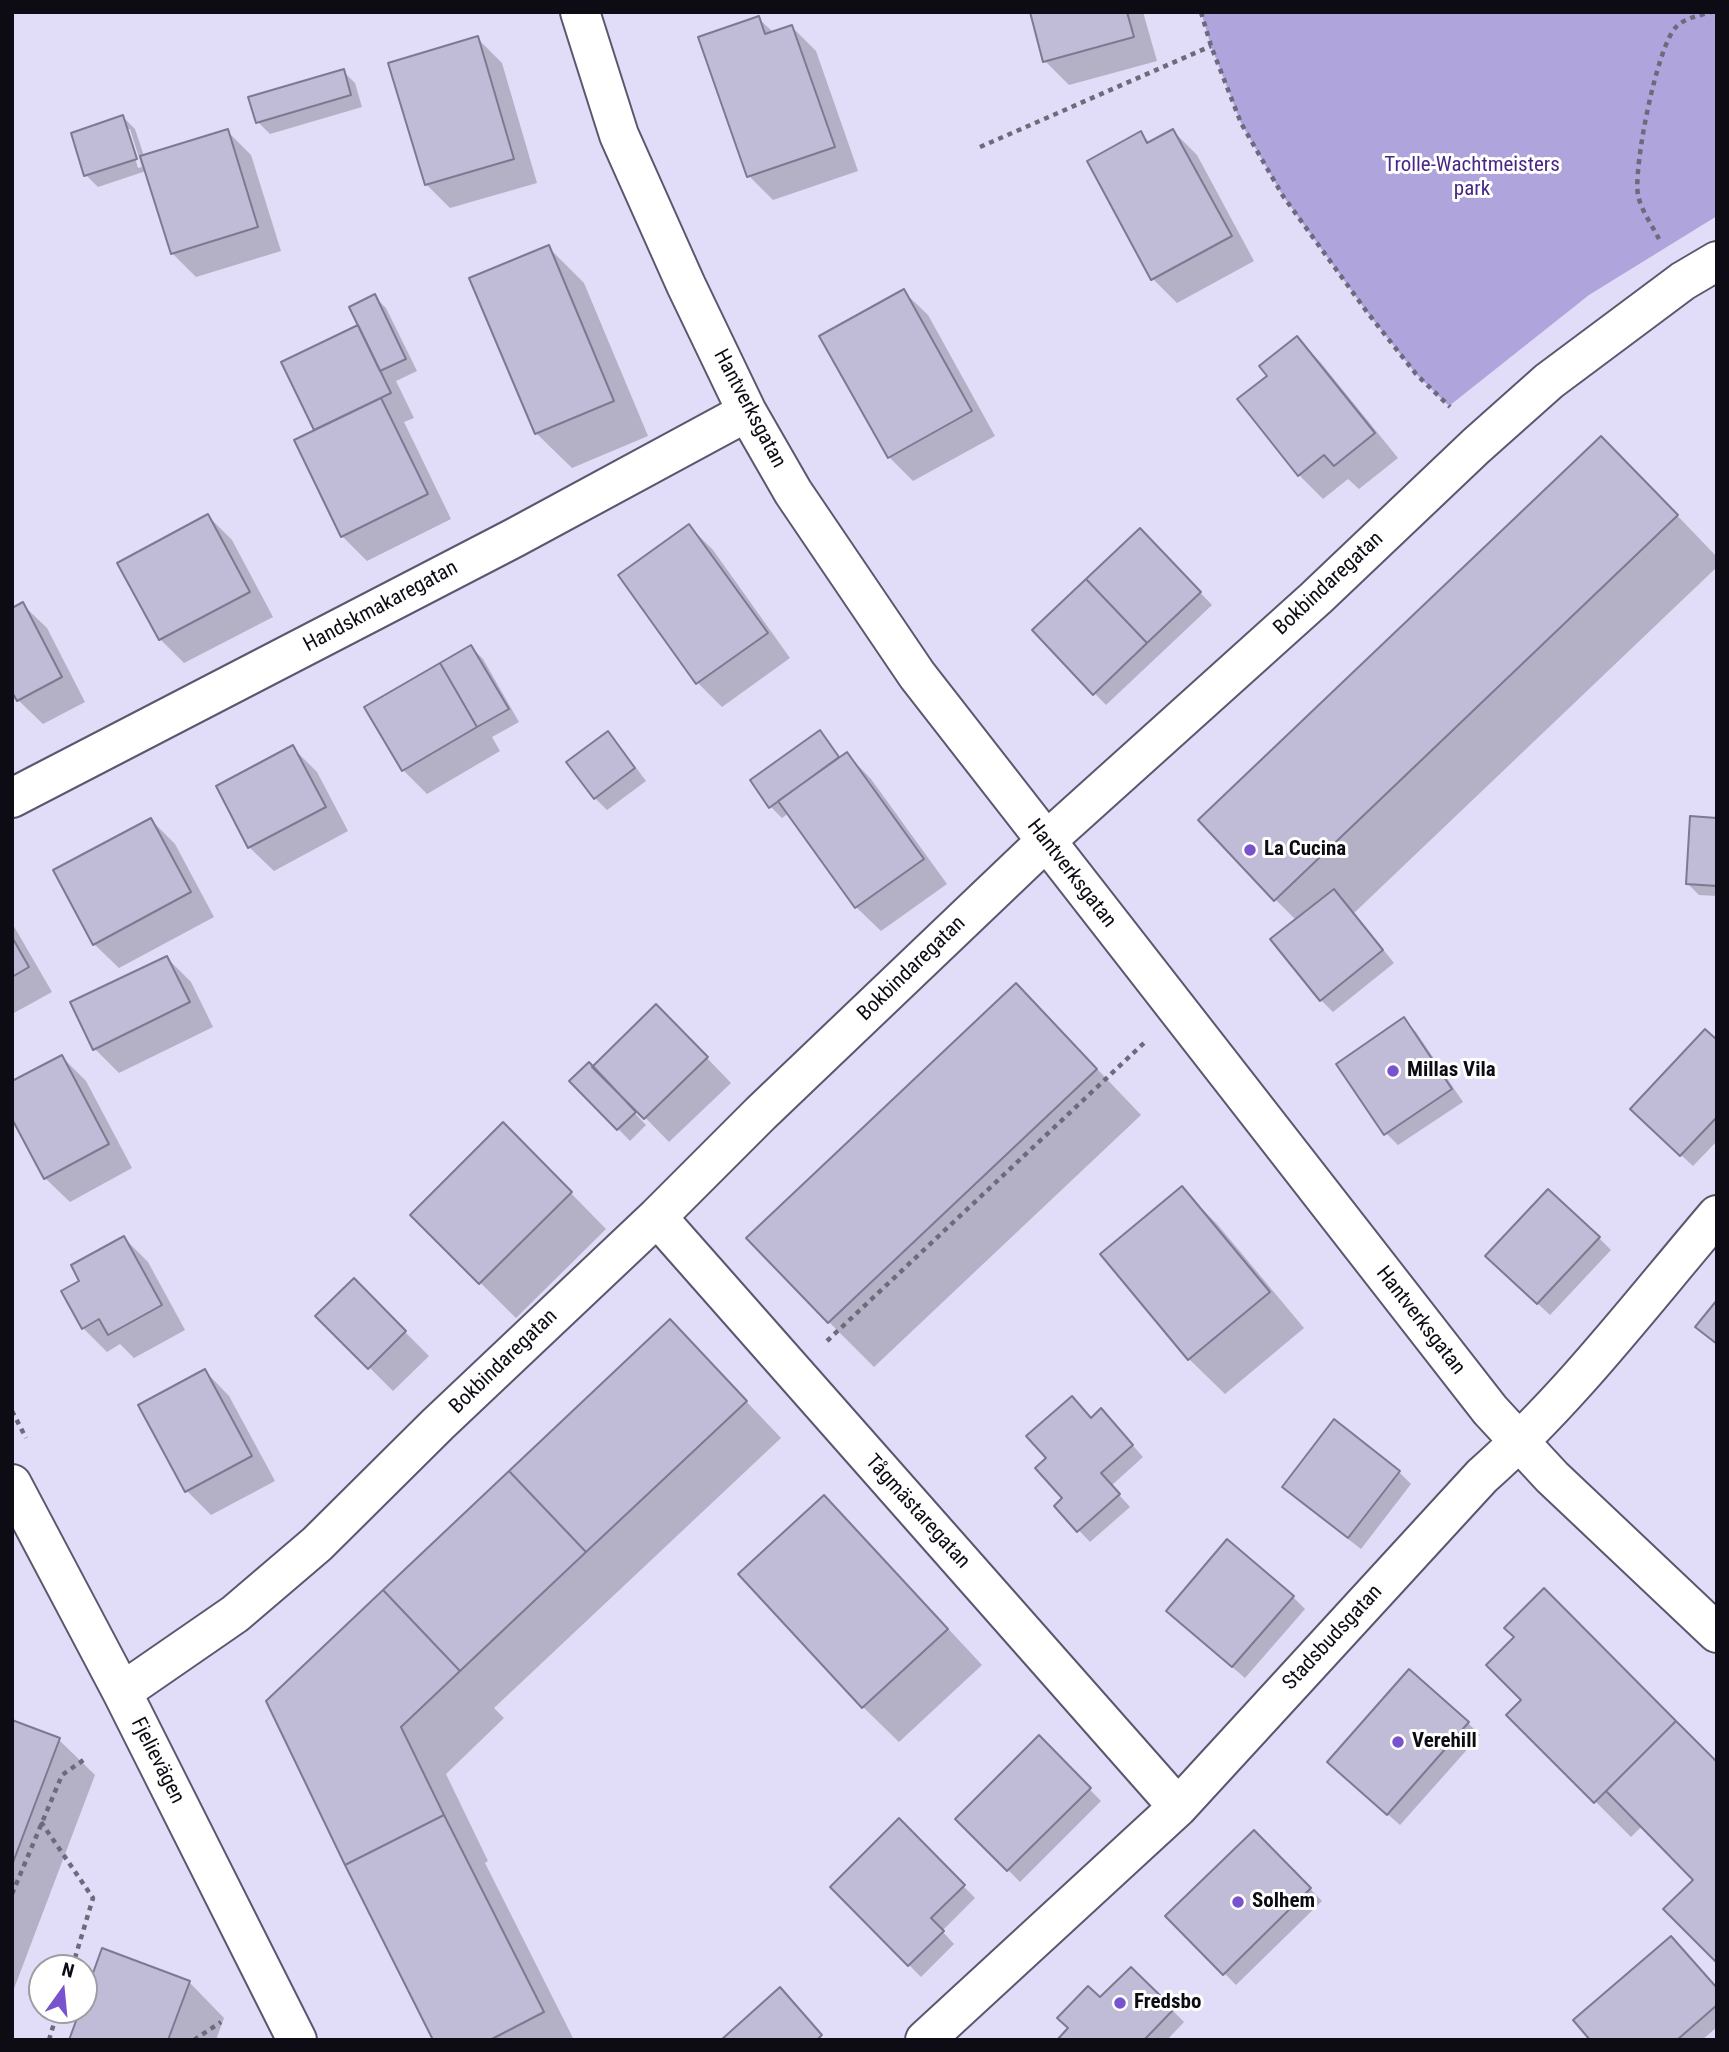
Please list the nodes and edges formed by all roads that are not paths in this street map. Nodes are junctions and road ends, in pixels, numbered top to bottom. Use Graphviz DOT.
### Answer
graph roads {
  1 [pos="580,12"];
  2 [pos="1717,261"];
  3 [pos="747,411"];
  4 [pos="12,798"];
  5 [pos="1045,842"];
  6 [pos="1717,1214"];
  7 [pos="656,1217"];
  8 [pos="1520,1442"];
  9 [pos="12,1484"];
  10 [pos="1717,1633"];
  11 [pos="122,1692"];
  12 [pos="1178,1807"];
  13 [pos="297,2040"];
  14 [pos="925,2040"];
  1 -- 3 [label="street, Hantverksgatan"];
  2 -- 5 [label="street, Bokbindaregatan"];
  3 -- 4 [label="street, Handskmakaregatan"];
  3 -- 5 [label="street, Hantverksgatan"];
  5 -- 7 [label="street, Bokbindaregatan"];
  5 -- 8 [label="street, Hantverksgatan"];
  6 -- 8 [label="street, Stadsbudsgatan"];
  7 -- 11 [label="street, Bokbindaregatan"];
  7 -- 12 [label="street, Tågmästaregatan"];
  8 -- 10 [label="street, Hantverksgatan"];
  8 -- 12 [label="street, Stadsbudsgatan"];
  9 -- 11 [label="street, Fjelievägen"];
  11 -- 13 [label="street, Fjelievägen"];
  12 -- 14 [label="street, Stadsbudsgatan"];
}
